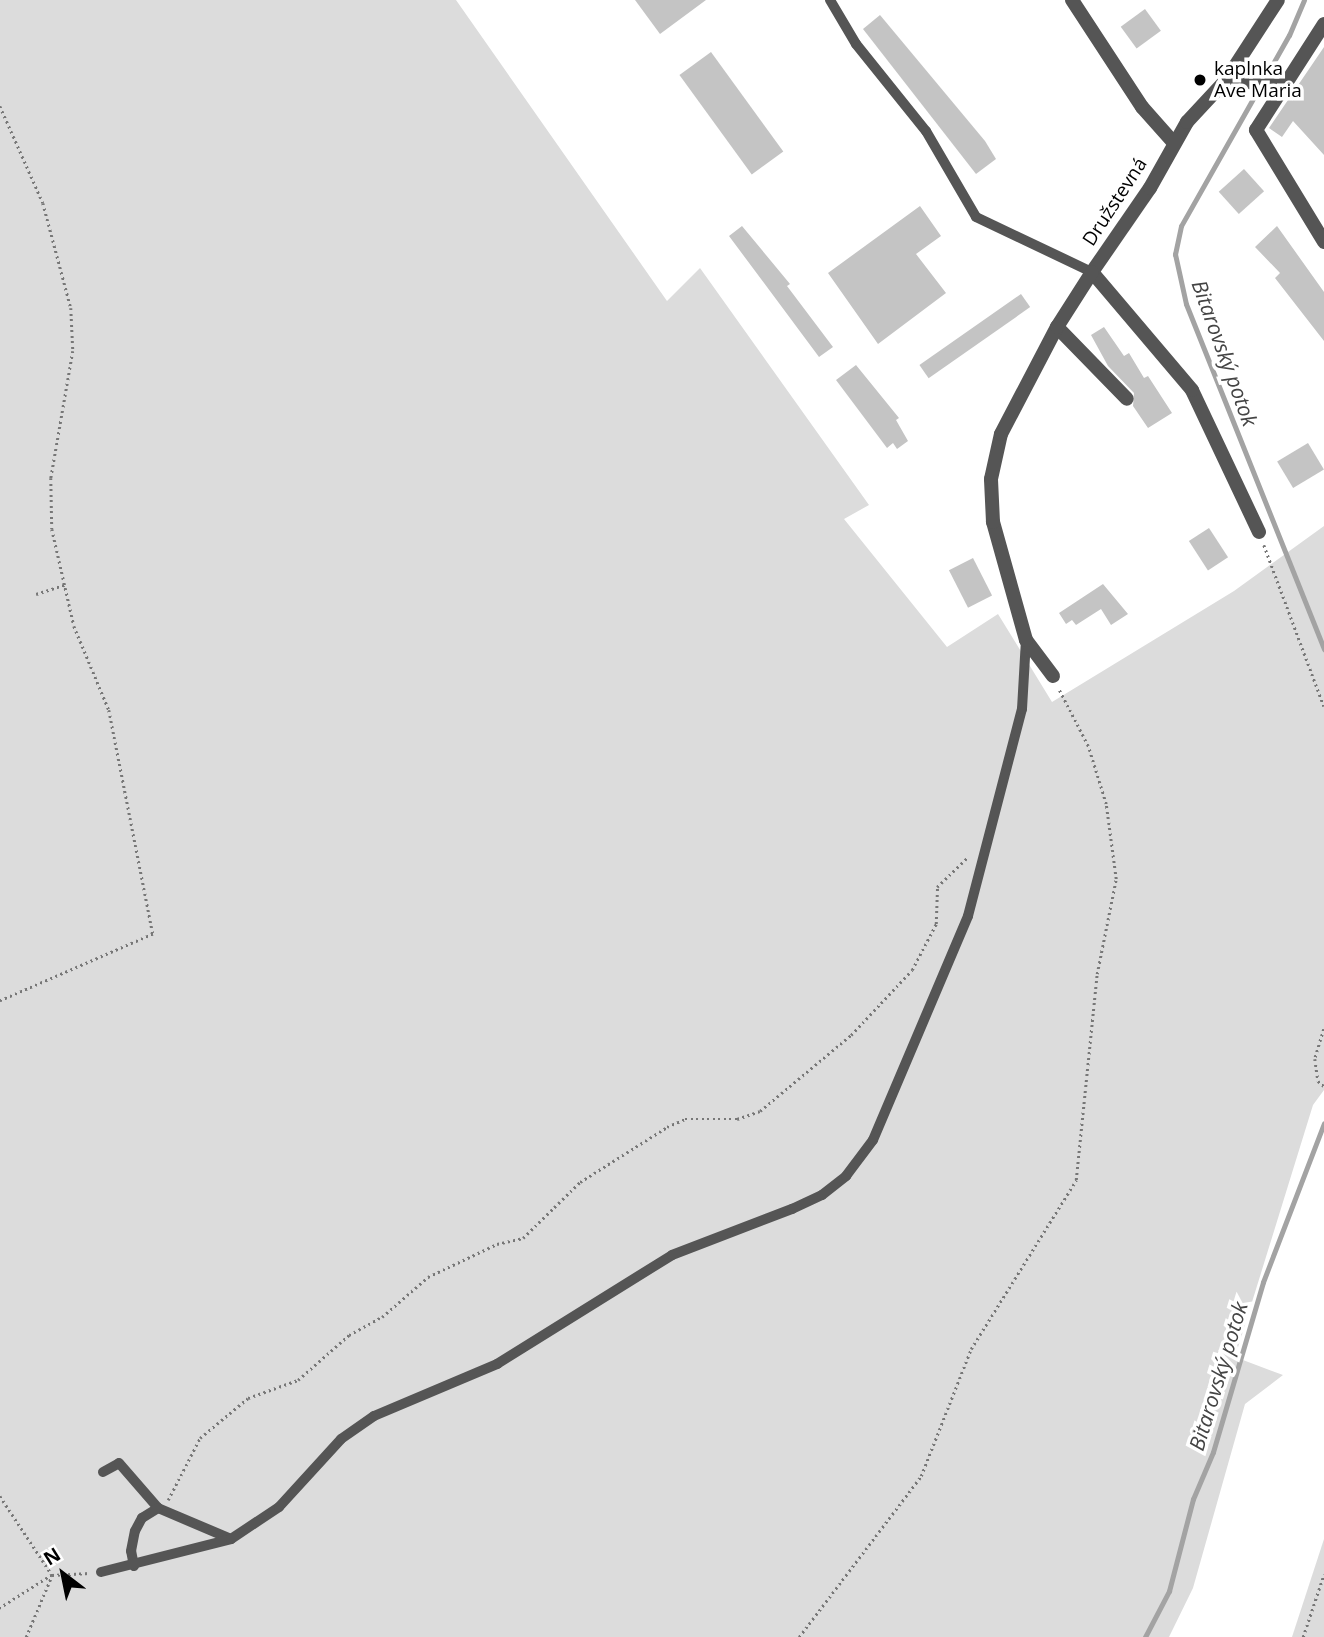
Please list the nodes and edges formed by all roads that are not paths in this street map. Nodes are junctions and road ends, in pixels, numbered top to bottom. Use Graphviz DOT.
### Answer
graph roads {
  1 [pos="830,0"];
  2 [pos="1072,0"];
  3 [pos="1278,0"];
  4 [pos="1324,24"];
  5 [pos="1231,80"];
  6 [pos="1281,85"];
  7 [pos="1174,143"];
  8 [pos="1324,242"];
  9 [pos="1092,272"];
  10 [pos="1056,327"];
  11 [pos="1127,399"];
  12 [pos="1259,533"];
  13 [pos="1027,639"];
  14 [pos="1053,676"];
  15 [pos="103,1472"];
  16 [pos="158,1508"];
  17 [pos="232,1539"];
  18 [pos="134,1566"];
  19 [pos="101,1572"];
  1 -- 9 [label="lane"];
  2 -- 7 [label="street"];
  3 -- 5 [label="street, Družstevná"];
  4 -- 6 [label="street"];
  5 -- 6 [label="street"];
  5 -- 7 [label="street, Družstevná"];
  6 -- 8 [label="street"];
  7 -- 9 [label="street, Družstevná"];
  9 -- 10 [label="street"];
  9 -- 12 [label="street, Družstevná"];
  10 -- 11 [label="street"];
  10 -- 13 [label="street"];
  13 -- 14 [label="street"];
  13 -- 17 [label="lane"];
  15 -- 16 [label="lane"];
  16 -- 17 [label="lane"];
  16 -- 18 [label="lane"];
  17 -- 18 [label="lane"];
  18 -- 19 [label="lane"];
}
